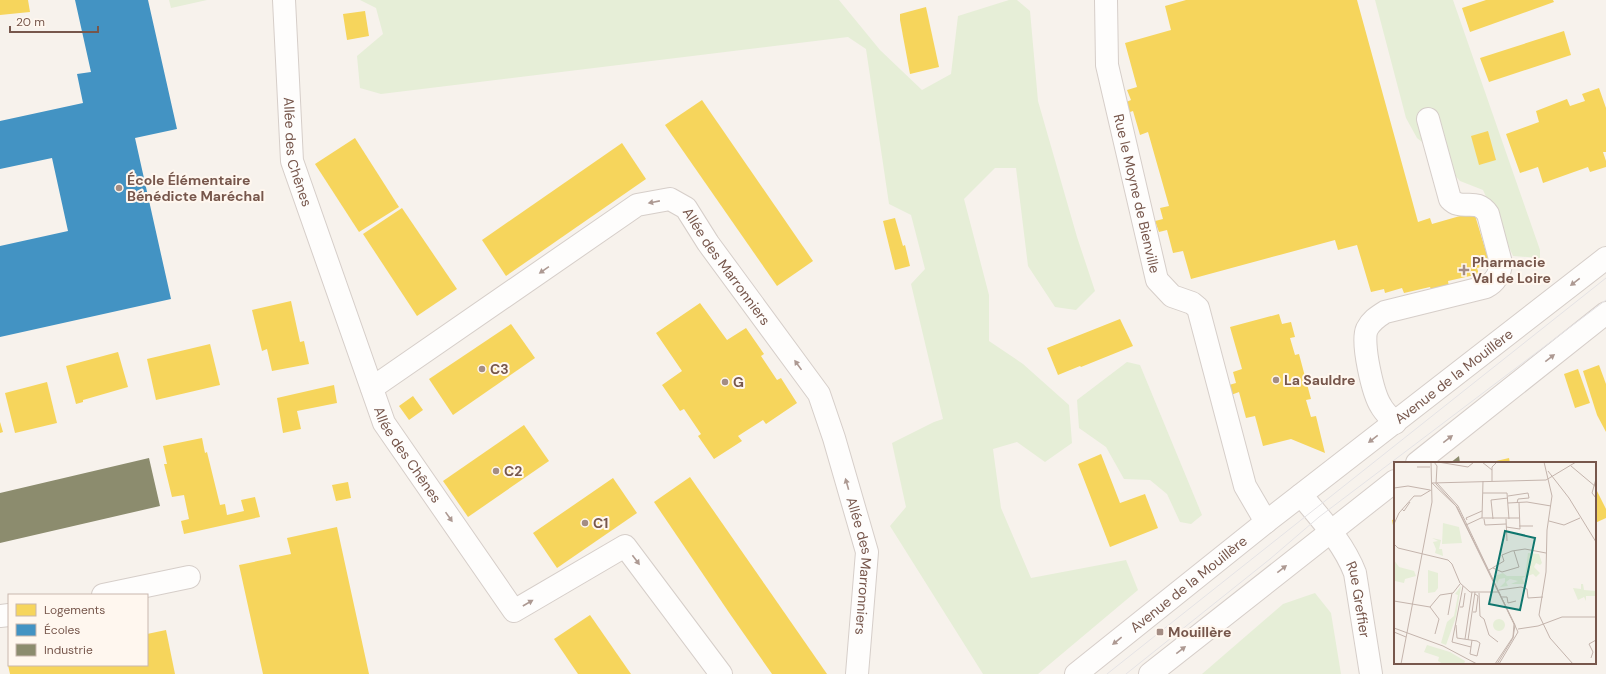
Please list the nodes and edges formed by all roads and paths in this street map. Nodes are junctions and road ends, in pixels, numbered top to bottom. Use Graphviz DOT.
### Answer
graph roads {
  1 [pos="284,0"];
  2 [pos="1106,0"];
  3 [pos="1428,119"];
  4 [pos="1606,258"];
  5 [pos="1606,313"];
  6 [pos="372,388"];
  7 [pos="1395,423"];
  8 [pos="1418,462"];
  9 [pos="1394,482"];
  10 [pos="1301,495"];
  11 [pos="1266,522"];
  12 [pos="1330,531"];
  13 [pos="189,577"];
  14 [pos="108,594"];
  15 [pos="721,674"];
  16 [pos="857,674"];
  17 [pos="1076,674"];
  18 [pos="1150,674"];
  19 [pos="1371,674"];
  1 -- 6 [label="street, Allée des Chênes"];
  2 -- 11 [label="street, Rue le Moyne de Bienville"];
  3 -- 7 [label="street"];
  4 -- 7 [label="street, Avenue de la Mouillère, one-way"];
  8 -- 5 [label="street, one-way"];
  6 -- 15 [label="street, Allée des Chênes, one-way"];
  16 -- 6 [label="street, Allée des Marronniers, one-way"];
  7 -- 10 [label="street, Avenue de la Mouillère, one-way"];
  9 -- 12 [label="street"];
  10 -- 11 [label="street, Avenue de la Mouillère"];
  10 -- 12 [label="street"];
  11 -- 17 [label="street, Avenue de la Mouillère, one-way"];
  18 -- 12 [label="street, one-way"];
  12 -- 19 [label="street, Rue Greffier"];
  13 -- 14 [label="street"];
}
